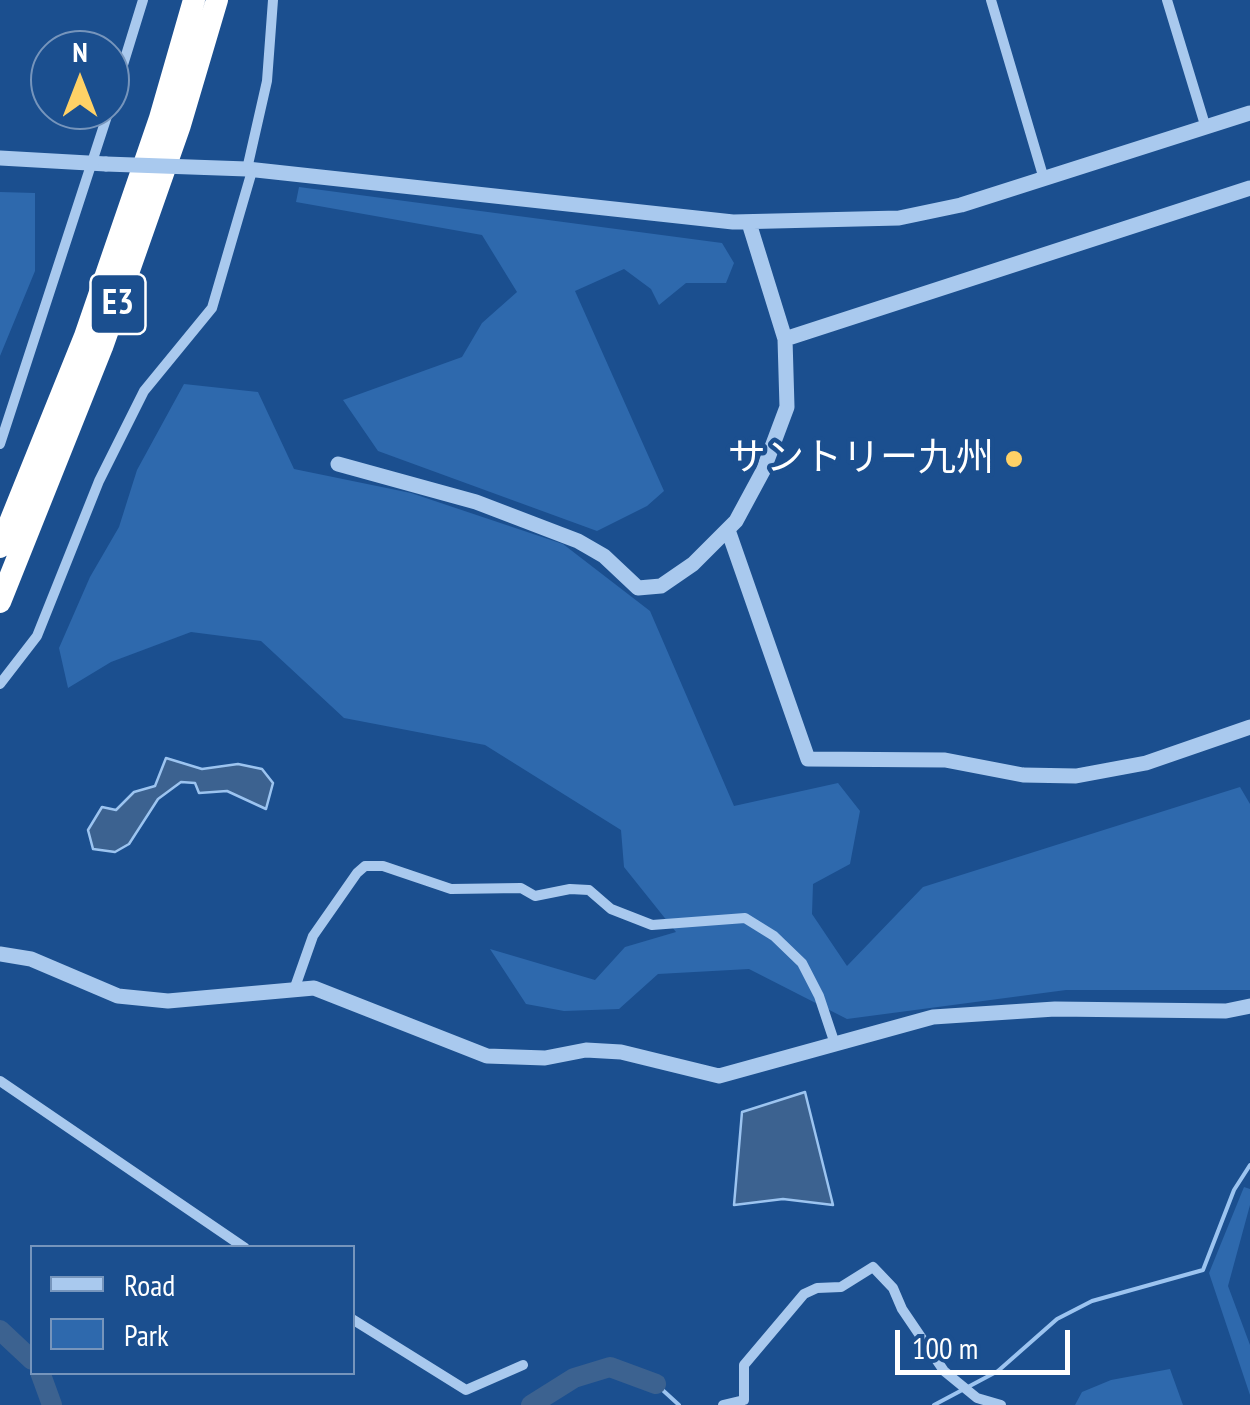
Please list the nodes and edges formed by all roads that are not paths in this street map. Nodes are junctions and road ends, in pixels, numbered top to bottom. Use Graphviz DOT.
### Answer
graph roads {
  1 [pos="143,0"];
  2 [pos="194,0"];
  3 [pos="217,0"];
  4 [pos="273,0"];
  5 [pos="991,0"];
  6 [pos="1167,0"];
  7 [pos="130,43"];
  8 [pos="1250,113"];
  9 [pos="1206,128"];
  10 [pos="106,130"];
  11 [pos="0,158"];
  12 [pos="99,163"];
  13 [pos="250,170"];
  14 [pos="1044,179"];
  15 [pos="1250,188"];
  16 [pos="749,223"];
  17 [pos="785,339"];
  18 [pos="0,444"];
  19 [pos="338,464"];
  20 [pos="728,530"];
  21 [pos="0,547"];
  22 [pos="0,602"];
  23 [pos="0,684"];
  24 [pos="1250,727"];
  25 [pos="0,954"];
  26 [pos="295,987"];
  27 [pos="1250,1006"];
  28 [pos="834,1041"];
  29 [pos="0,1081"];
  30 [pos="241,1245"];
  31 [pos="355,1321"];
  32 [pos="523,1365"];
  33 [pos="723,1405"];
  34 [pos="1001,1405"];
  1 -- 7 [label="street"];
  2 -- 21 [label="highway, E3"];
  3 -- 22 [label="highway, E3"];
  4 -- 13 [label="street"];
  5 -- 14 [label="street"];
  6 -- 9 [label="street"];
  8 -- 9 [label="street"];
  9 -- 14 [label="street"];
  10 -- 12 [label="street"];
  11 -- 12 [label="street"];
  12 -- 13 [label="street, bridge"];
  12 -- 18 [label="street"];
  13 -- 16 [label="street"];
  13 -- 23 [label="street"];
  14 -- 16 [label="street"];
  15 -- 17 [label="street"];
  16 -- 17 [label="street"];
  17 -- 20 [label="street"];
  19 -- 20 [label="street"];
  20 -- 24 [label="street"];
  25 -- 26 [label="street"];
  26 -- 28 [label="street"];
  26 -- 28 [label="street"];
  27 -- 28 [label="street"];
  29 -- 30 [label="street"];
  31 -- 32 [label="street"];
  33 -- 34 [label="street"];
}
